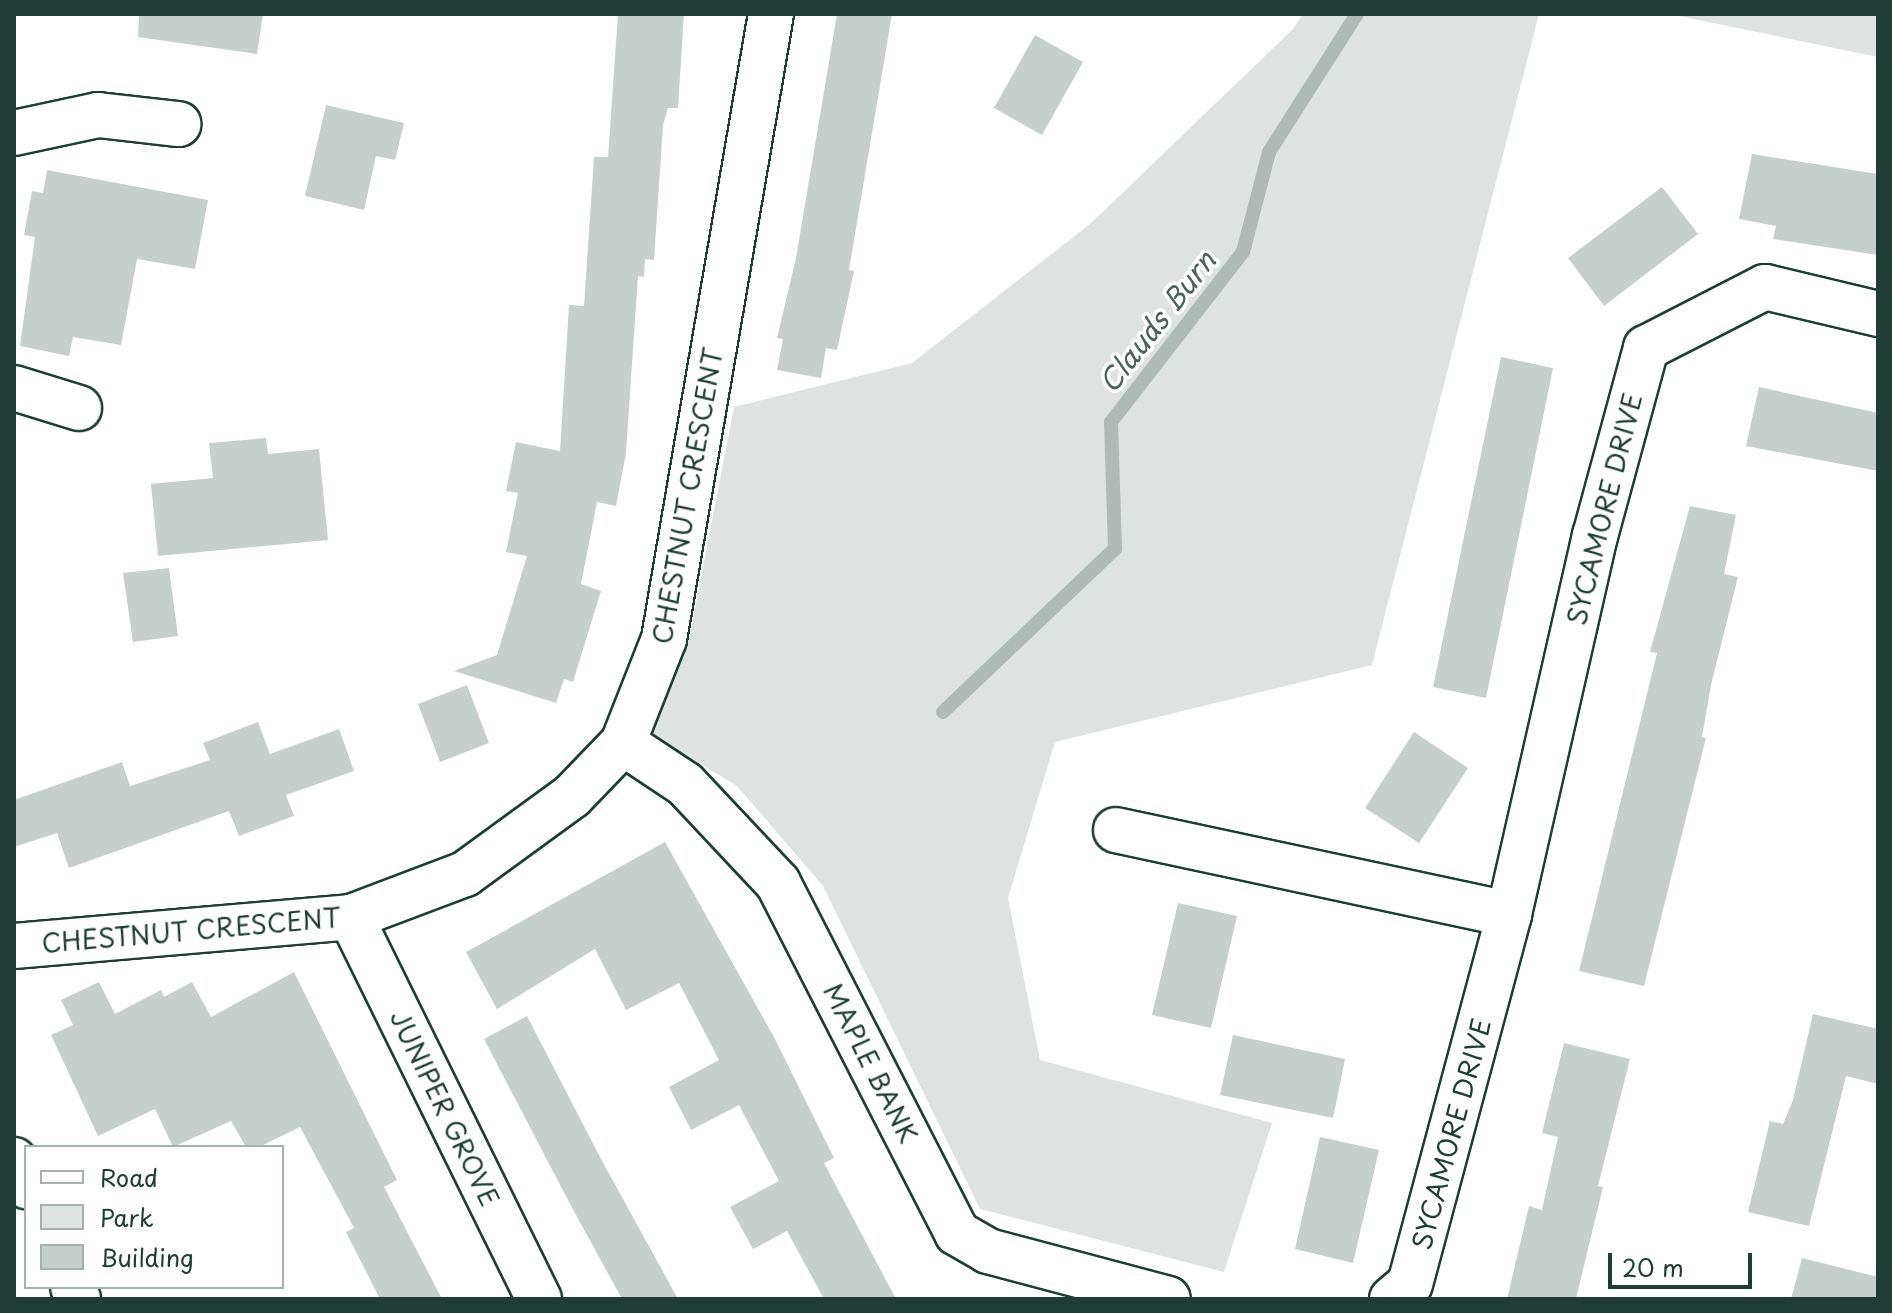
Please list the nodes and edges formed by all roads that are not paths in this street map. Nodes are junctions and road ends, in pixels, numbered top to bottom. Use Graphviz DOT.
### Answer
graph roads {
  1 [pos="771,14"];
  2 [pos="178,124"];
  3 [pos="14,133"];
  4 [pos="1878,314"];
  5 [pos="14,388"];
  6 [pos="79,408"];
  7 [pos="623,743"];
  8 [pos="1116,830"];
  9 [pos="1509,914"];
  10 [pos="351,917"];
  11 [pos="14,946"];
  12 [pos="14,1160"];
  13 [pos="24,1182"];
  14 [pos="539,1299"];
  15 [pos="1168,1299"];
  16 [pos="1392,1299"];
  1 -- 7 [label="street, CHESTNUT CRESCENT"];
  2 -- 3 [label="street"];
  4 -- 9 [label="street, SYCAMORE DRIVE"];
  5 -- 6 [label="street"];
  7 -- 10 [label="street, CHESTNUT CRESCENT"];
  7 -- 15 [label="street, MAPLE BANK"];
  8 -- 9 [label="street"];
  9 -- 16 [label="street, SYCAMORE DRIVE"];
  10 -- 11 [label="street, CHESTNUT CRESCENT"];
  10 -- 14 [label="street, JUNIPER GROVE"];
  12 -- 13 [label="street"];
}
